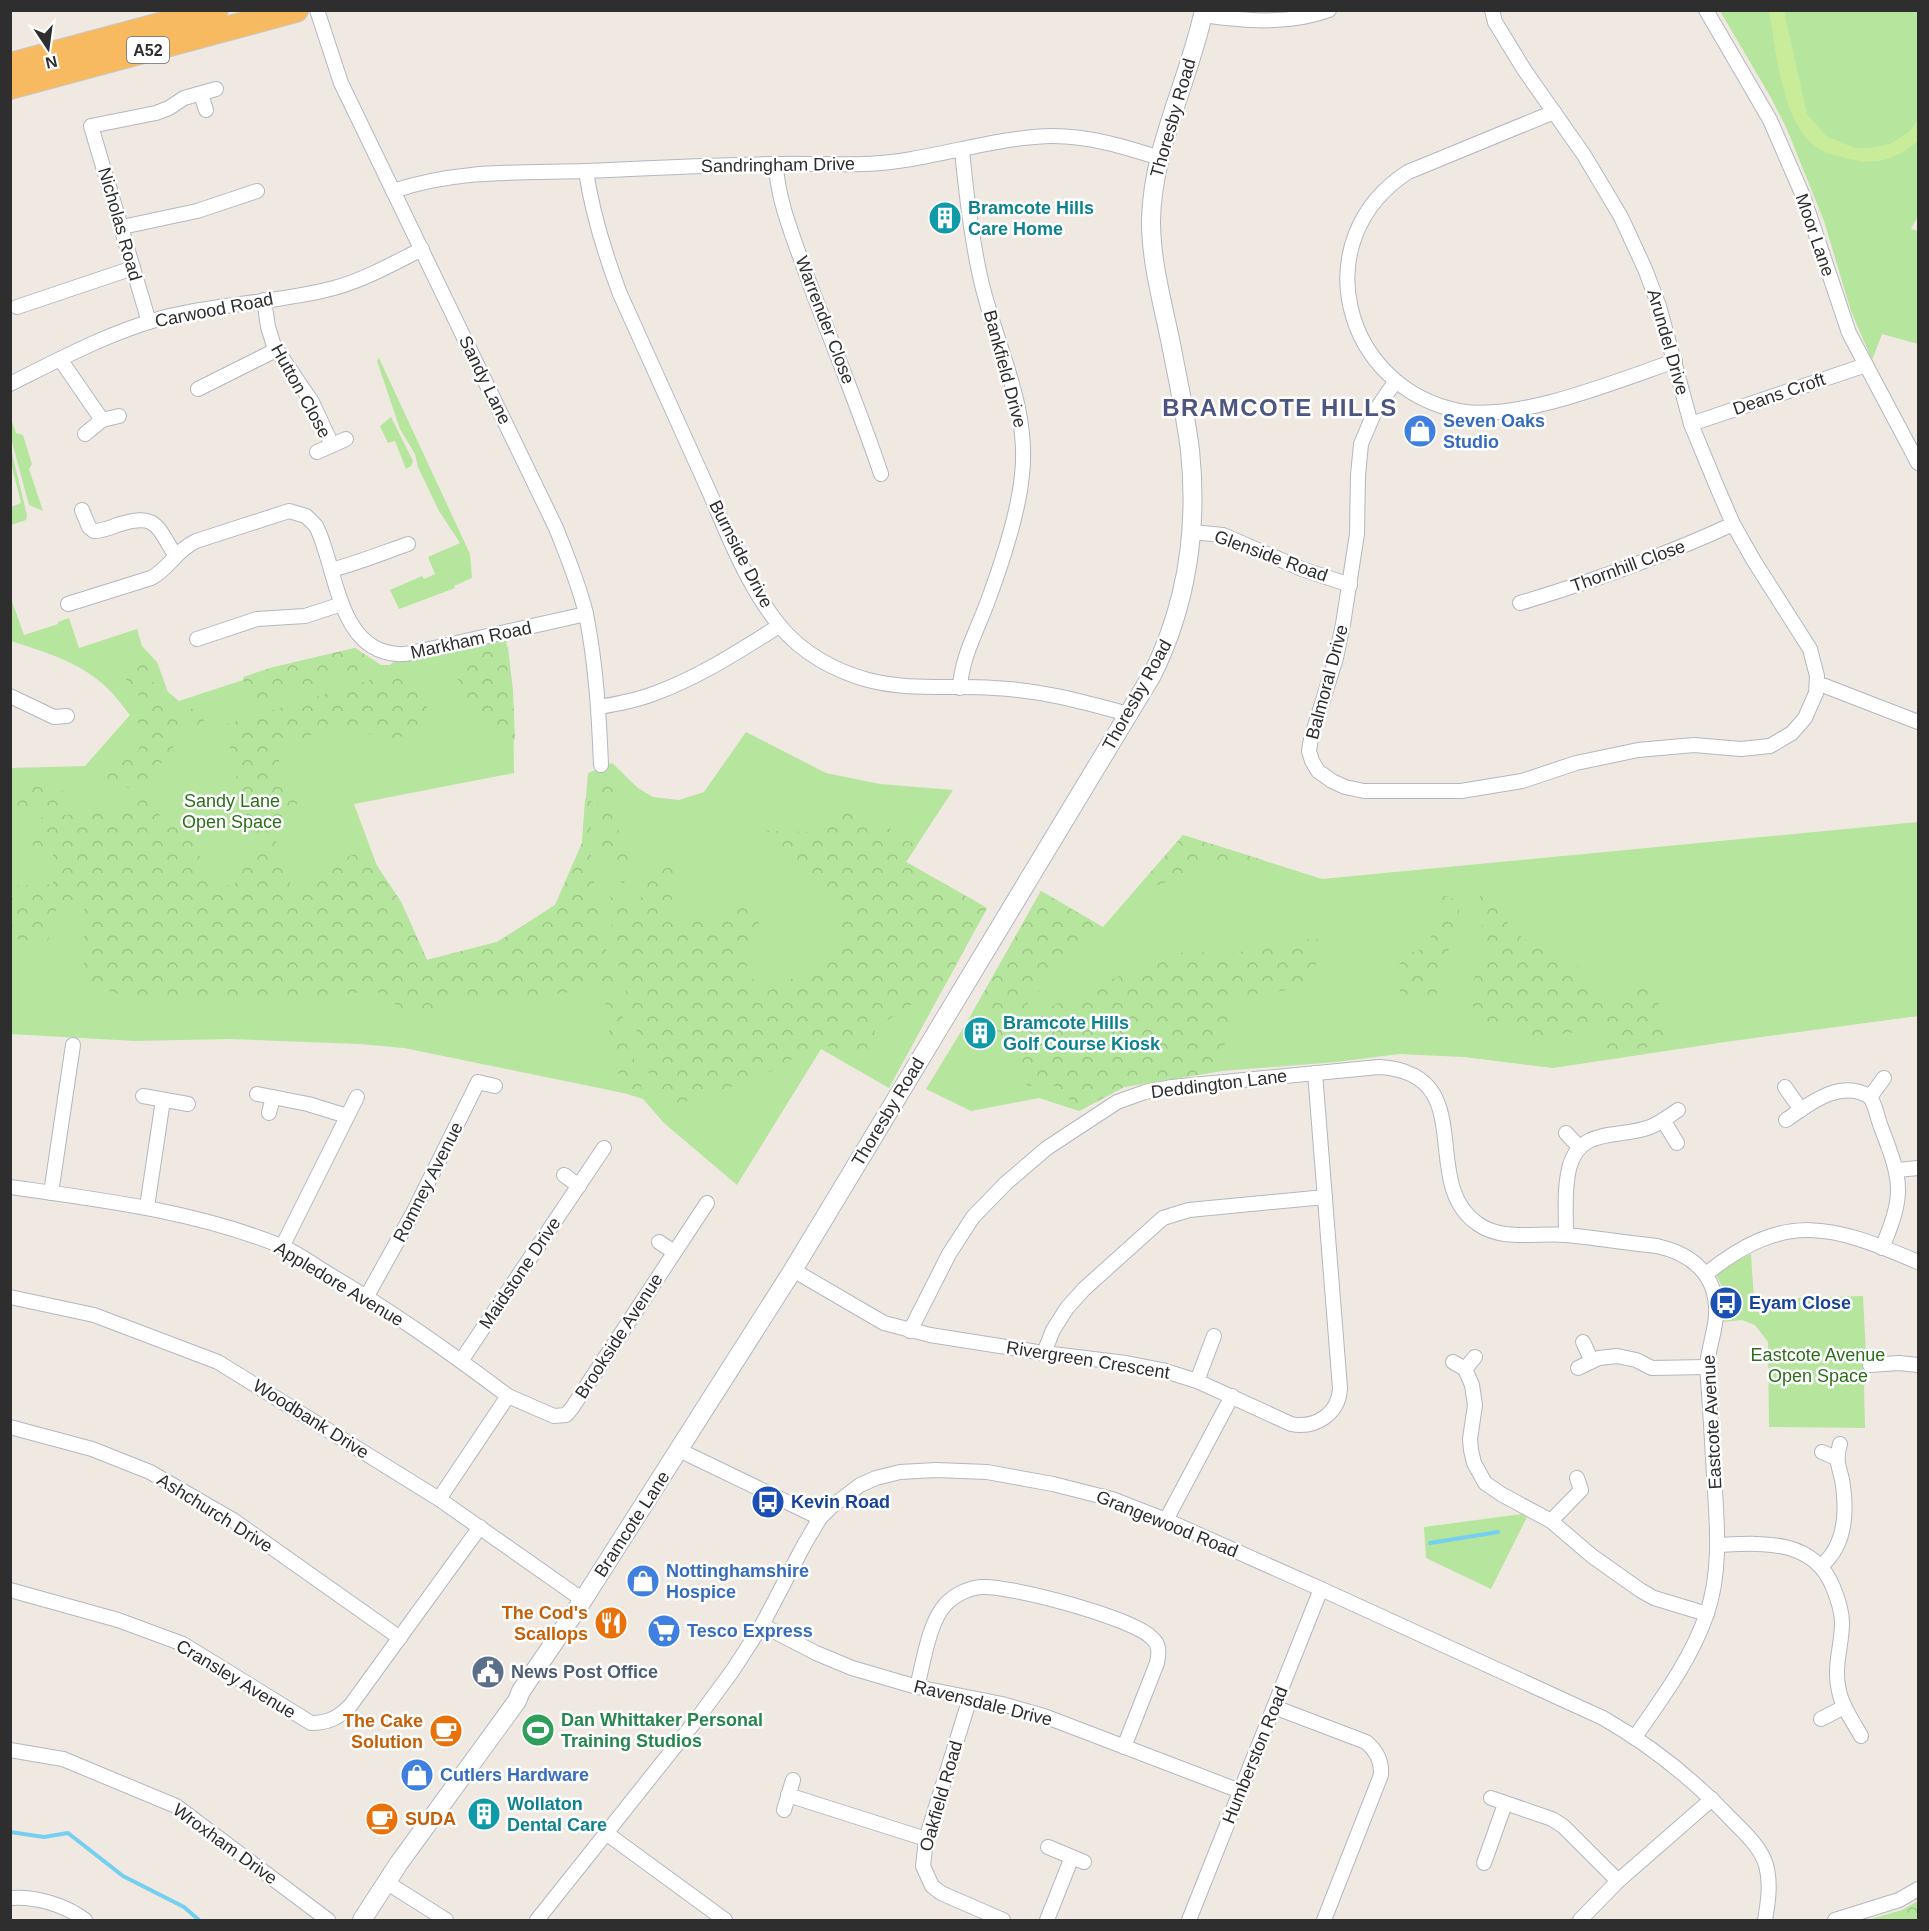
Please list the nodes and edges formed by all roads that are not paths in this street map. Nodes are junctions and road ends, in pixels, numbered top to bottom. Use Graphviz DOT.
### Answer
graph roads {
  1 [pos="216,10"];
  2 [pos="296,10"];
  3 [pos="317,10"];
  4 [pos="1329,10"];
  5 [pos="1492,10"];
  6 [pos="1706,10"];
  7 [pos="1203,13"];
  8 [pos="10,65"];
  9 [pos="10,87"];
  10 [pos="216,89"];
  11 [pos="201,94"];
  12 [pos="206,110"];
  13 [pos="1554,112"];
  14 [pos="962,150"];
  15 [pos="1160,158"];
  16 [pos="777,164"];
  17 [pos="586,171"];
  18 [pos="257,191"];
  19 [pos="393,191"];
  20 [pos="122,227"];
  21 [pos="422,249"];
  22 [pos="133,268"];
  23 [pos="264,300"];
  24 [pos="17,307"];
  25 [pos="149,322"];
  26 [pos="276,350"];
  27 [pos="60,359"];
  28 [pos="1675,361"];
  29 [pos="1866,365"];
  30 [pos="1395,382"];
  31 [pos="10,384"];
  32 [pos="198,389"];
  33 [pos="119,416"];
  34 [pos="102,420"];
  35 [pos="1691,424"];
  36 [pos="85,434"];
  37 [pos="346,439"];
  38 [pos="332,445"];
  39 [pos="317,452"];
  40 [pos="1918,463"];
  41 [pos="881,474"];
  42 [pos="82,510"];
  43 [pos="1733,524"];
  44 [pos="1191,532"];
  45 [pos="408,544"];
  46 [pos="175,555"];
  47 [pos="331,570"];
  48 [pos="1350,585"];
  49 [pos="342,603"];
  50 [pos="1520,603"];
  51 [pos="68,604"];
  52 [pos="585,614"];
  53 [pos="779,626"];
  54 [pos="197,639"];
  55 [pos="1817,685"];
  56 [pos="960,688"];
  57 [pos="10,696"];
  58 [pos="599,707"];
  59 [pos="1128,714"];
  60 [pos="58,720"];
  61 [pos="1918,722"];
  62 [pos="601,765"];
  63 [pos="73,1046"];
  64 [pos="1315,1073"];
  65 [pos="1884,1078"];
  66 [pos="495,1086"];
  67 [pos="1785,1087"];
  68 [pos="257,1094"];
  69 [pos="143,1096"];
  70 [pos="1870,1096"];
  71 [pos="273,1097"];
  72 [pos="357,1097"];
  73 [pos="163,1100"];
  74 [pos="188,1104"];
  75 [pos="1678,1110"];
  76 [pos="1801,1110"];
  77 [pos="269,1113"];
  78 [pos="347,1116"];
  79 [pos="1663,1119"];
  80 [pos="1786,1120"];
  81 [pos="1566,1133"];
  82 [pos="1677,1143"];
  83 [pos="1579,1147"];
  84 [pos="604,1148"];
  85 [pos="1918,1168"];
  86 [pos="1897,1170"];
  87 [pos="564,1175"];
  88 [pos="579,1186"];
  89 [pos="10,1187"];
  90 [pos="51,1193"];
  91 [pos="1325,1197"];
  92 [pos="707,1203"];
  93 [pos="147,1207"];
  94 [pos="1566,1234"];
  95 [pos="659,1242"];
  96 [pos="282,1247"];
  97 [pos="1882,1248"];
  98 [pos="674,1252"];
  99 [pos="1918,1262"];
  100 [pos="793,1270"];
  101 [pos="1706,1274"];
  102 [pos="367,1296"];
  103 [pos="10,1297"];
  104 [pos="910,1331"];
  105 [pos="1214,1336"];
  106 [pos="1583,1342"];
  107 [pos="1044,1353"];
  108 [pos="1475,1357"];
  109 [pos="461,1361"];
  110 [pos="1592,1361"];
  111 [pos="1870,1365"];
  112 [pos="1918,1365"];
  113 [pos="1707,1367"];
  114 [pos="1578,1368"];
  115 [pos="1197,1380"];
  116 [pos="508,1396"];
  117 [pos="1232,1396"];
  118 [pos="10,1427"];
  119 [pos="679,1450"];
  120 [pos="1822,1452"];
  121 [pos="1585,1485"];
  122 [pos="439,1499"];
  123 [pos="820,1518"];
  124 [pos="1166,1520"];
  125 [pos="1551,1521"];
  126 [pos="480,1527"];
  127 [pos="1718,1545"];
  128 [pos="1821,1566"];
  129 [pos="1321,1589"];
  130 [pos="10,1590"];
  131 [pos="583,1600"];
  132 [pos="1707,1614"];
  133 [pos="762,1625"];
  134 [pos="400,1638"];
  135 [pos="917,1687"];
  136 [pos="970,1698"];
  137 [pos="1274,1707"];
  138 [pos="1844,1707"];
  139 [pos="1821,1719"];
  140 [pos="1861,1736"];
  141 [pos="1635,1737"];
  142 [pos="1124,1747"];
  143 [pos="10,1750"];
  144 [pos="793,1780"];
  145 [pos="1240,1791"];
  146 [pos="788,1795"];
  147 [pos="1491,1798"];
  148 [pos="1712,1799"];
  149 [pos="1505,1804"];
  150 [pos="784,1810"];
  151 [pos="606,1833"];
  152 [pos="926,1839"];
  153 [pos="1475,1843"];
  154 [pos="1048,1847"];
  155 [pos="1489,1848"];
  156 [pos="1484,1863"];
  157 [pos="1618,1881"];
  158 [pos="386,1882"];
  159 [pos="1918,1889"];
  160 [pos="10,1898"];
  161 [pos="716,1918"];
  162 [pos="85,1920"];
  163 [pos="328,1920"];
  164 [pos="362,1920"];
  165 [pos="446,1920"];
  166 [pos="537,1920"];
  167 [pos="1003,1920"];
  168 [pos="1047,1920"];
  169 [pos="1189,1920"];
  170 [pos="1324,1920"];
  171 [pos="1580,1920"];
  172 [pos="1765,1920"];
  173 [pos="1835,1920"];
  1 -- 8 [label="highway, A52"];
  2 -- 9 [label="highway, A52"];
  3 -- 19 [label="street, Sandy Lane"];
  4 -- 7 [label="street"];
  5 -- 13 [label="street, Arundel Drive"];
  6 -- 29 [label="street, Moor Lane"];
  7 -- 15 [label="street, Thoresby Road"];
  10 -- 11 [label="street, Nicholas Road"];
  11 -- 12 [label="street"];
  11 -- 20 [label="street, Nicholas Road"];
  13 -- 28 [label="street, Arundel Drive"];
  13 -- 30 [label="street"];
  14 -- 15 [label="street, Sandringham Drive"];
  14 -- 16 [label="street, Sandringham Drive"];
  14 -- 56 [label="street, Bankfield Drive"];
  15 -- 44 [label="street, Thoresby Road"];
  16 -- 17 [label="street, Sandringham Drive"];
  16 -- 41 [label="street, Warrender Close"];
  17 -- 19 [label="street, Sandringham Drive"];
  17 -- 53 [label="street, Burnside Drive"];
  18 -- 20 [label="street"];
  19 -- 21 [label="street, Sandy Lane"];
  20 -- 22 [label="street, Nicholas Road"];
  21 -- 23 [label="street, Carwood Road"];
  21 -- 52 [label="street, Sandy Lane"];
  22 -- 24 [label="street"];
  22 -- 25 [label="street, Nicholas Road"];
  23 -- 25 [label="street, Carwood Road"];
  23 -- 26 [label="street, Hutton Close"];
  25 -- 27 [label="street, Carwood Road"];
  26 -- 32 [label="street"];
  26 -- 38 [label="street, Hutton Close"];
  27 -- 31 [label="street, Carwood Road"];
  27 -- 34 [label="street"];
  28 -- 30 [label="street"];
  28 -- 35 [label="street, Arundel Drive"];
  29 -- 35 [label="street, Deans Croft"];
  29 -- 40 [label="street, Moor Lane"];
  30 -- 48 [label="street, Balmoral Drive"];
  33 -- 34 [label="street"];
  34 -- 36 [label="street"];
  35 -- 43 [label="street, Arundel Drive"];
  37 -- 38 [label="street, Hutton Close"];
  38 -- 39 [label="street, Hutton Close"];
  42 -- 46 [label="street"];
  43 -- 50 [label="street, Thornhill Close"];
  43 -- 55 [label="street, Arundel Drive"];
  44 -- 48 [label="street, Glenside Road"];
  44 -- 59 [label="street, Thoresby Road"];
  45 -- 47 [label="street"];
  46 -- 47 [label="street, Markham Road"];
  46 -- 51 [label="street, Markham Road"];
  47 -- 49 [label="street, Markham Road"];
  48 -- 55 [label="street, Balmoral Drive"];
  49 -- 52 [label="street, Markham Road"];
  49 -- 54 [label="street"];
  52 -- 58 [label="street, Sandy Lane"];
  53 -- 56 [label="street, Burnside Drive"];
  53 -- 58 [label="street"];
  55 -- 61 [label="street"];
  56 -- 59 [label="street, Burnside Drive"];
  57 -- 60 [label="street"];
  58 -- 62 [label="street, Sandy Lane"];
  59 -- 100 [label="street, Thoresby Road"];
  63 -- 90 [label="street"];
  64 -- 91 [label="street, Rivergreen Crescent"];
  64 -- 94 [label="street, Deddington Lane"];
  64 -- 104 [label="street, Deddington Lane"];
  65 -- 70 [label="street"];
  66 -- 102 [label="street, Romney Avenue"];
  67 -- 76 [label="street"];
  68 -- 71 [label="street"];
  69 -- 73 [label="street"];
  70 -- 76 [label="street"];
  70 -- 86 [label="street"];
  71 -- 77 [label="street"];
  71 -- 78 [label="street"];
  72 -- 78 [label="street"];
  73 -- 74 [label="street"];
  73 -- 93 [label="street"];
  75 -- 79 [label="street"];
  76 -- 80 [label="street"];
  78 -- 96 [label="street"];
  79 -- 82 [label="street"];
  79 -- 83 [label="street"];
  81 -- 83 [label="street"];
  83 -- 94 [label="street"];
  84 -- 88 [label="street, Maidstone Drive"];
  85 -- 86 [label="street"];
  86 -- 97 [label="street"];
  87 -- 88 [label="street"];
  88 -- 109 [label="street, Maidstone Drive"];
  89 -- 90 [label="street, Appledore Avenue"];
  90 -- 93 [label="street, Appledore Avenue"];
  91 -- 107 [label="street"];
  91 -- 117 [label="street, Rivergreen Crescent"];
  92 -- 98 [label="street, Brookside Avenue"];
  93 -- 96 [label="street, Appledore Avenue"];
  94 -- 101 [label="street"];
  95 -- 98 [label="street"];
  96 -- 102 [label="street, Appledore Avenue"];
  97 -- 99 [label="street"];
  97 -- 101 [label="street"];
  98 -- 116 [label="street, Brookside Avenue"];
  100 -- 104 [label="street, Rivergreen Crescent"];
  100 -- 119 [label="street, Bramcote Lane"];
  101 -- 113 [label="street, Eastcote Avenue"];
  102 -- 109 [label="street, Appledore Avenue"];
  103 -- 122 [label="street, Woodbank Drive"];
  104 -- 107 [label="street, Rivergreen Crescent"];
  105 -- 115 [label="street"];
  106 -- 110 [label="street"];
  107 -- 115 [label="street, Rivergreen Crescent"];
  108 -- 125 [label="street"];
  109 -- 116 [label="street, Appledore Avenue"];
  110 -- 113 [label="street"];
  110 -- 114 [label="street"];
  111 -- 112 [label="street"];
  113 -- 127 [label="street, Eastcote Avenue"];
  115 -- 117 [label="street, Rivergreen Crescent"];
  116 -- 122 [label="street"];
  117 -- 124 [label="street"];
  118 -- 134 [label="street, Ashchurch Drive"];
  119 -- 123 [label="street"];
  119 -- 131 [label="street, Bramcote Lane"];
  120 -- 128 [label="street"];
  121 -- 125 [label="street"];
  122 -- 126 [label="street, Woodbank Drive"];
  123 -- 124 [label="street, Grangewood Road"];
  123 -- 133 [label="street, Grangewood Road"];
  124 -- 129 [label="street, Grangewood Road"];
  125 -- 132 [label="street"];
  126 -- 131 [label="street, Woodbank Drive"];
  126 -- 134 [label="street, Cransley Avenue"];
  127 -- 128 [label="street"];
  127 -- 132 [label="street, Eastcote Avenue"];
  128 -- 138 [label="street"];
  129 -- 137 [label="street, Humberston Road"];
  129 -- 141 [label="street, Grangewood Road"];
  130 -- 134 [label="street, Cransley Avenue"];
  131 -- 158 [label="street, Bramcote Lane"];
  132 -- 141 [label="street, Eastcote Avenue"];
  133 -- 135 [label="street, Ravensdale Drive"];
  133 -- 151 [label="street, Grangewood Road"];
  135 -- 136 [label="street, Ravensdale Drive"];
  135 -- 142 [label="street"];
  136 -- 142 [label="street, Ravensdale Drive"];
  136 -- 152 [label="street, Oakfield Road"];
  137 -- 145 [label="street, Humberston Road"];
  137 -- 170 [label="street"];
  138 -- 139 [label="street"];
  138 -- 140 [label="street"];
  141 -- 148 [label="street, Grangewood Road"];
  142 -- 145 [label="street, Ravensdale Drive"];
  143 -- 163 [label="street, Wroxham Drive"];
  144 -- 146 [label="street"];
  145 -- 169 [label="street, Humberston Road"];
  146 -- 150 [label="street"];
  146 -- 152 [label="street"];
  147 -- 149 [label="street"];
  148 -- 157 [label="street"];
  148 -- 172 [label="street, Grangewood Road"];
  149 -- 155 [label="street"];
  149 -- 157 [label="street"];
  151 -- 161 [label="street"];
  151 -- 166 [label="street, Grangewood Road"];
  152 -- 167 [label="street, Oakfield Road"];
  153 -- 155 [label="street"];
  154 -- 168 [label="street"];
  155 -- 156 [label="street"];
  157 -- 171 [label="street"];
  158 -- 164 [label="street, Bramcote Lane"];
  158 -- 165 [label="street"];
  159 -- 173 [label="street"];
  160 -- 162 [label="street"];
}
